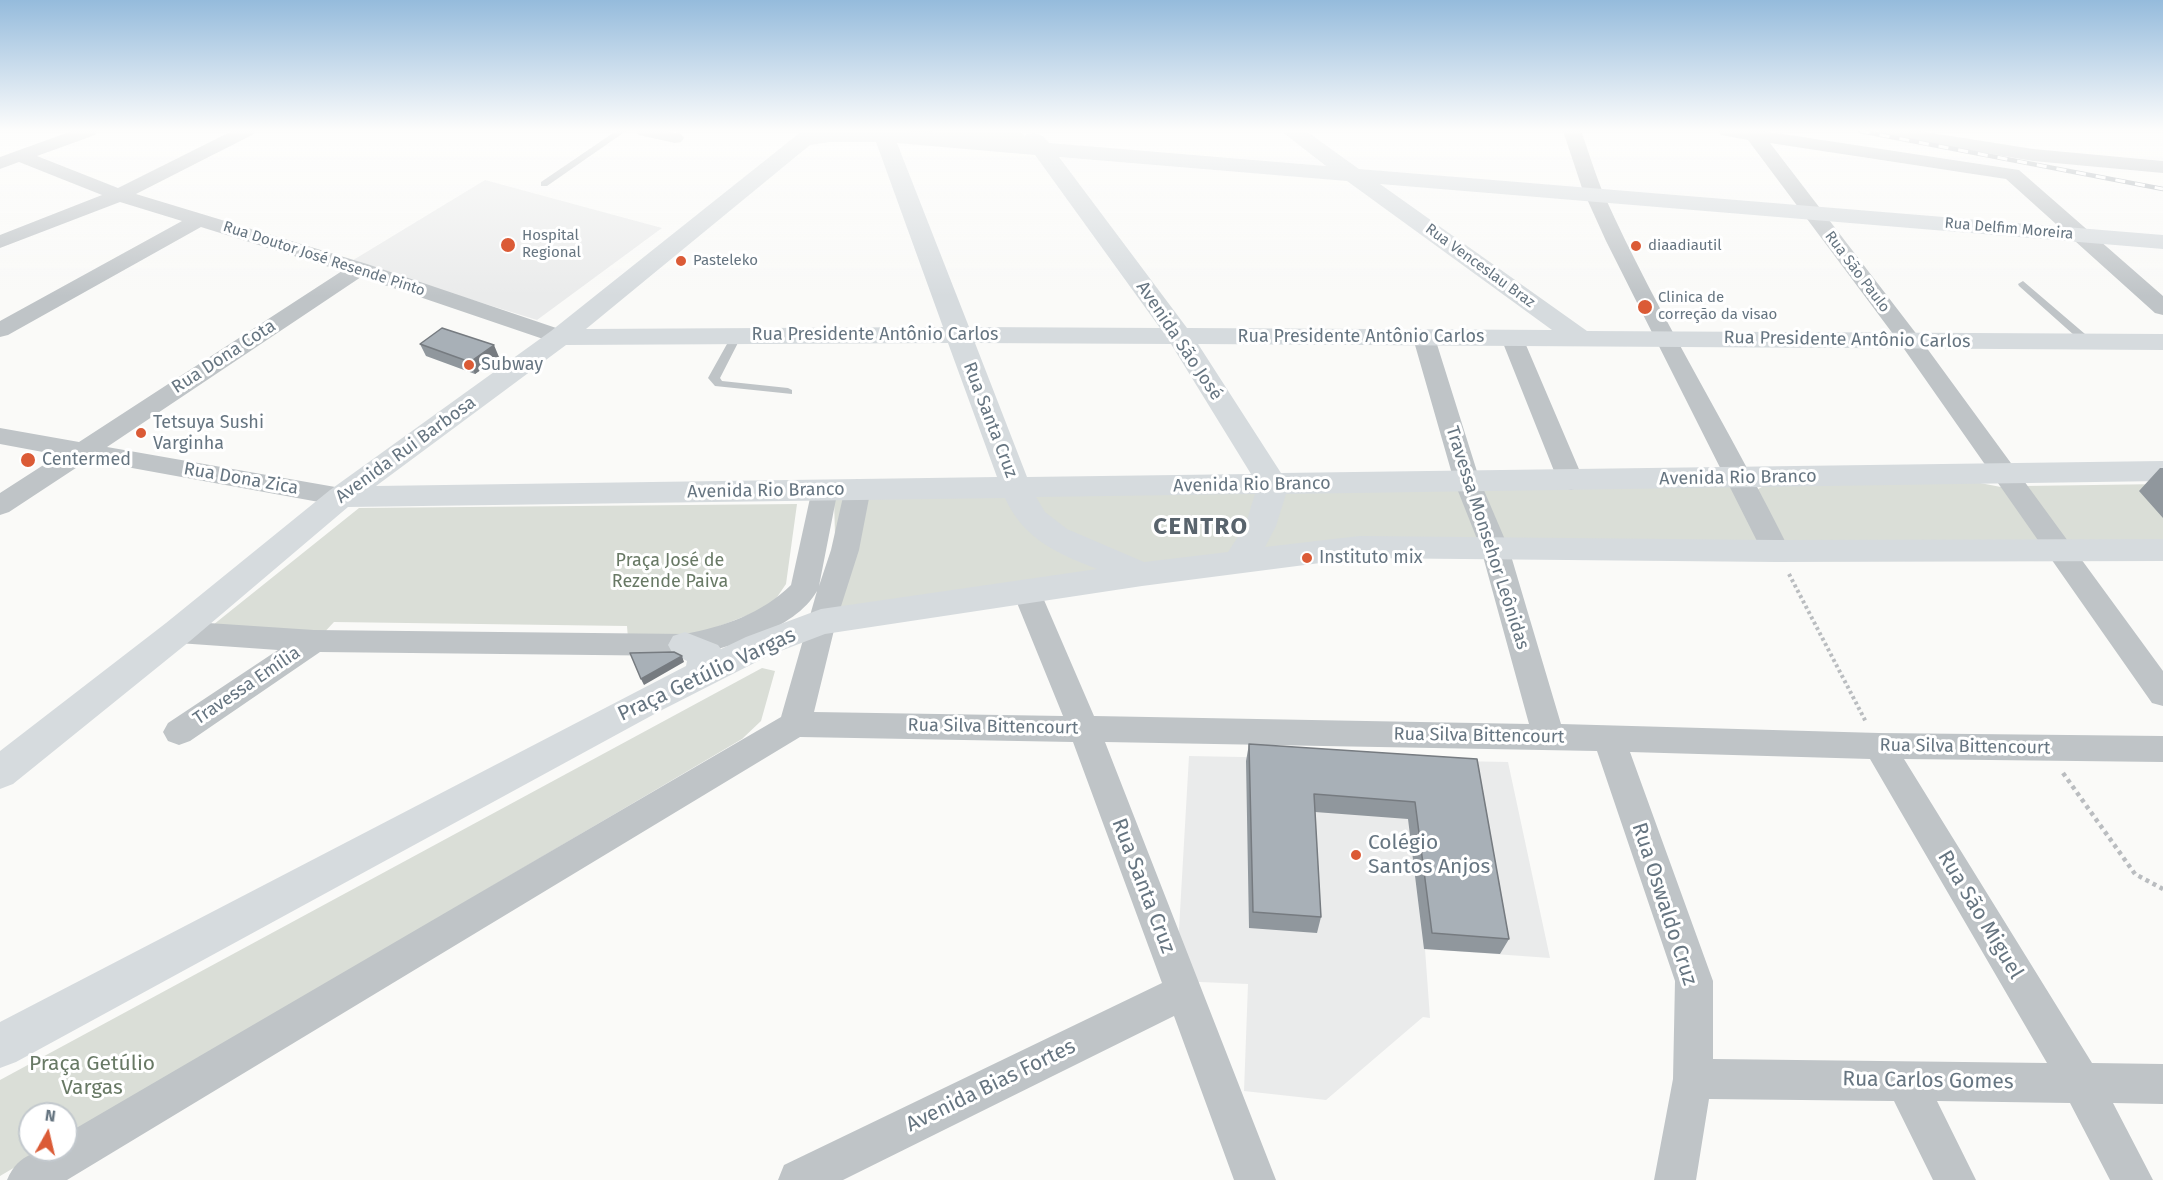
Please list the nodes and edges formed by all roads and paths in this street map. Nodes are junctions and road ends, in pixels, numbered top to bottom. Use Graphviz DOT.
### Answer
graph roads {
  1 [pos="96,186"];
  2 [pos="137,186"];
  3 [pos="746,186"];
  4 [pos="903,186"];
  5 [pos="1069,186"];
  6 [pos="1369,186"];
  7 [pos="1502,186"];
  8 [pos="1591,186"];
  9 [pos="1793,186"];
  10 [pos="2025,186"];
  11 [pos="1594,194"];
  12 [pos="119,195"];
  13 [pos="1813,213"];
  14 [pos="199,220"];
  15 [pos="2080,236"];
  16 [pos="0,242"];
  17 [pos="2163,242"];
  18 [pos="358,269"];
  19 [pos="2023,284"];
  20 [pos="2163,308"];
  21 [pos="0,330"];
  22 [pos="737,335"];
  23 [pos="958,335"];
  24 [pos="1179,335"];
  25 [pos="560,337"];
  26 [pos="1424,338"];
  27 [pos="1512,338"];
  28 [pos="1665,338"];
  29 [pos="1581,339"];
  30 [pos="1910,341"];
  31 [pos="2088,342"];
  32 [pos="2163,342"];
  33 [pos="788,392"];
  34 [pos="0,436"];
  35 [pos="82,451"];
  36 [pos="2163,471"];
  37 [pos="2004,472"];
  38 [pos="1743,479"];
  39 [pos="1467,481"];
  40 [pos="1571,481"];
  41 [pos="1273,485"];
  42 [pos="858,488"];
  43 [pos="1016,488"];
  44 [pos="825,489"];
  45 [pos="341,498"];
  46 [pos="0,506"];
  47 [pos="1495,549"];
  48 [pos="2163,550"];
  49 [pos="1776,551"];
  50 [pos="2059,552"];
  51 [pos="1238,562"];
  52 [pos="1142,574"];
  53 [pos="1027,593"];
  54 [pos="821,622"];
  55 [pos="178,632"];
  56 [pos="314,641"];
  57 [pos="693,659"];
  58 [pos="2163,694"];
  59 [pos="795,724"];
  60 [pos="1084,729"];
  61 [pos="179,732"];
  62 [pos="1549,738"];
  63 [pos="1609,738"];
  64 [pos="1879,746"];
  65 [pos="2045,748"];
  66 [pos="2163,749"];
  67 [pos="0,773"];
  68 [pos="2163,889"];
  69 [pos="1182,992"];
  70 [pos="0,1046"];
  71 [pos="1694,1079"];
  72 [pos="1905,1081"];
  73 [pos="2081,1083"];
  74 [pos="2163,1084"];
  75 [pos="28,1180"];
  76 [pos="799,1180"];
  77 [pos="1255,1180"];
  78 [pos="1675,1180"];
  79 [pos="1955,1180"];
  80 [pos="2132,1180"];
  1 -- 12 [label="street, Rua Doutor José Resende Pinto"];
  2 -- 12 [label="street"];
  3 -- 25 [label="main road, Avenida Rui Barbosa"];
  4 -- 23 [label="main road, Rua Santa Cruz"];
  5 -- 24 [label="main road, Avenida São José"];
  6 -- 29 [label="main road, Rua Venceslau Braz"];
  7 -- 11 [label="main road, Rua Delfim Moreira"];
  8 -- 11 [label="street"];
  9 -- 13 [label="street, Rua São Paulo"];
  10 -- 15 [label="street"];
  11 -- 13 [label="main road, Rua Delfim Moreira"];
  11 -- 28 [label="street"];
  12 -- 14 [label="street, Rua Doutor José Resende Pinto"];
  12 -- 16 [label="street"];
  13 -- 15 [label="main road, Rua Delfim Moreira"];
  13 -- 30 [label="street, Rua São Paulo"];
  14 -- 18 [label="street, Rua Doutor José Resende Pinto"];
  14 -- 21 [label="street"];
  15 -- 17 [label="main road, Rua Delfim Moreira"];
  15 -- 20 [label="street"];
  18 -- 25 [label="street, Rua Doutor José Resende Pinto"];
  18 -- 35 [label="street, Rua Dona Cota"];
  19 -- 31 [label="lane"];
  22 -- 23 [label="main road, Rua Presidente Antônio Carlos"];
  22 -- 25 [label="main road, Rua Presidente Antônio Carlos"];
  22 -- 33 [label="lane"];
  23 -- 24 [label="main road, Rua Presidente Antônio Carlos"];
  23 -- 43 [label="main road, Rua Santa Cruz"];
  24 -- 26 [label="main road, Rua Presidente Antônio Carlos"];
  24 -- 41 [label="main road, Avenida São José"];
  25 -- 45 [label="main road, Avenida Rui Barbosa"];
  26 -- 27 [label="main road, Rua Presidente Antônio Carlos"];
  26 -- 39 [label="street, Travessa Monsehor Leônidas"];
  27 -- 29 [label="main road, Rua Presidente Antônio Carlos"];
  27 -- 40 [label="street"];
  28 -- 29 [label="main road, Rua Presidente Antônio Carlos"];
  28 -- 30 [label="main road, Rua Presidente Antônio Carlos"];
  28 -- 38 [label="street"];
  30 -- 31 [label="main road, Rua Presidente Antônio Carlos"];
  30 -- 37 [label="street, Rua São Paulo"];
  31 -- 32 [label="main road, Rua Presidente Antônio Carlos"];
  34 -- 35 [label="street, Rua Dona Zica"];
  35 -- 45 [label="street, Rua Dona Zica"];
  35 -- 46 [label="street, Rua Dona Cota"];
  36 -- 37 [label="main road, Avenida Rio Branco"];
  37 -- 38 [label="main road, Avenida Rio Branco"];
  37 -- 50 [label="street, Rua São Paulo"];
  38 -- 40 [label="main road, Avenida Rio Branco"];
  38 -- 49 [label="street"];
  39 -- 40 [label="main road, Avenida Rio Branco"];
  39 -- 41 [label="main road, Avenida Rio Branco"];
  39 -- 47 [label="street, Travessa Monsehor Leônidas"];
  41 -- 43 [label="main road, Avenida Rio Branco"];
  41 -- 51 [label="main road"];
  42 -- 43 [label="main road, Avenida Rio Branco"];
  42 -- 44 [label="main road, Avenida Rio Branco"];
  42 -- 54 [label="street"];
  43 -- 52 [label="main road, Rua Santa Cruz"];
  44 -- 45 [label="main road, Avenida Rio Branco"];
  44 -- 57 [label="street"];
  45 -- 55 [label="main road, Avenida Rui Barbosa"];
  47 -- 49 [label="main road"];
  47 -- 51 [label="main road"];
  47 -- 62 [label="street, Travessa Monsehor Leônidas"];
  48 -- 50 [label="main road"];
  49 -- 50 [label="main road"];
  49 -- 64 [label="path"];
  50 -- 58 [label="street"];
  51 -- 52 [label="main road"];
  52 -- 53 [label="main road"];
  53 -- 54 [label="main road"];
  53 -- 60 [label="street, Rua Santa Cruz"];
  54 -- 57 [label="main road, Praça Getúlio Vargas"];
  54 -- 59 [label="street, Praça Getúlio Vargas"];
  55 -- 56 [label="street"];
  55 -- 67 [label="main road, Avenida Rui Barbosa"];
  56 -- 57 [label="street"];
  56 -- 61 [label="street, Travessa Emília"];
  57 -- 70 [label="main road, Praça Getúlio Vargas"];
  59 -- 60 [label="street, Rua Silva Bittencourt"];
  59 -- 75 [label="street"];
  60 -- 62 [label="street, Rua Silva Bittencourt"];
  60 -- 69 [label="street, Rua Santa Cruz"];
  62 -- 63 [label="street, Rua Silva Bittencourt"];
  63 -- 64 [label="street, Rua Silva Bittencourt"];
  63 -- 71 [label="street, Rua Oswaldo Cruz"];
  64 -- 65 [label="street, Rua Silva Bittencourt"];
  64 -- 73 [label="street, Rua São Miguel"];
  65 -- 66 [label="street, Rua Silva Bittencourt"];
  65 -- 68 [label="path"];
  69 -- 76 [label="street, Avenida Bias Fortes"];
  69 -- 77 [label="street, Rua Santa Cruz"];
  71 -- 72 [label="street, Rua Carlos Gomes"];
  71 -- 78 [label="street, Rua Oswaldo Cruz"];
  72 -- 73 [label="street, Rua Carlos Gomes"];
  72 -- 79 [label="street"];
  73 -- 74 [label="street, Rua Carlos Gomes"];
  73 -- 80 [label="street, Rua São Miguel"];
}
